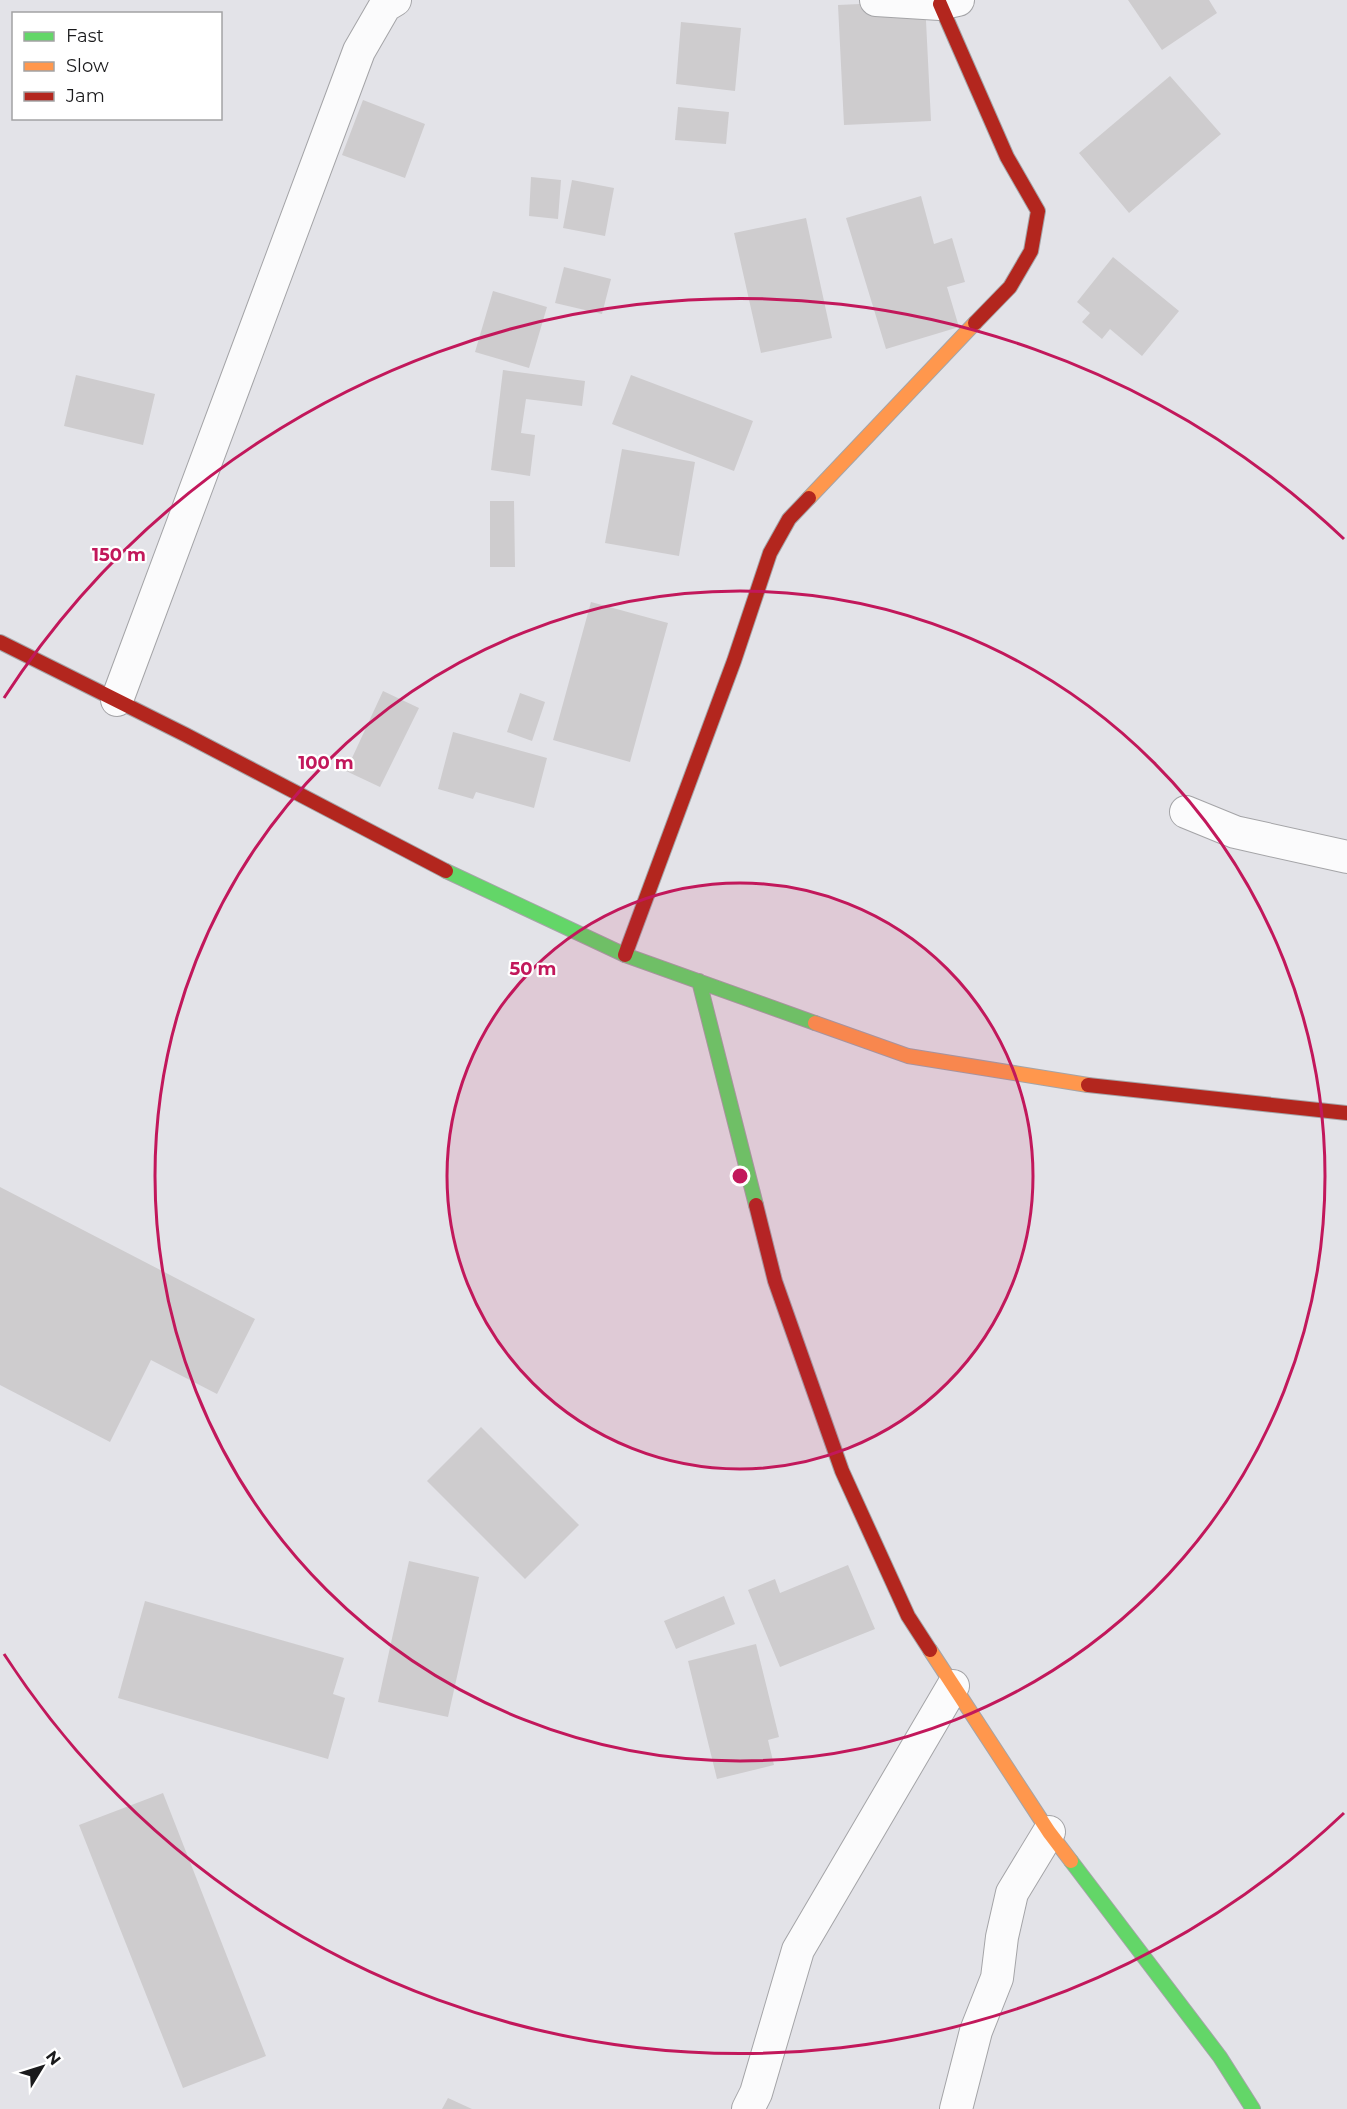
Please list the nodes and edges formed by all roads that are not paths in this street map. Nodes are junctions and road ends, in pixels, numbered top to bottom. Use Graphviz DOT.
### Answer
graph roads {
  1 [pos="395,0"];
  2 [pos="876,0"];
  3 [pos="949,2"];
  4 [pos="0,642"];
  5 [pos="117,700"];
  6 [pos="1186,812"];
  7 [pos="1347,857"];
  8 [pos="625,955"];
  9 [pos="699,981"];
  10 [pos="1347,1113"];
  11 [pos="954,1686"];
  12 [pos="1049,1832"];
  13 [pos="748,2109"];
  14 [pos="956,2109"];
  15 [pos="1253,2109"];
  1 -- 5 [label="street"];
  2 -- 3 [label="street"];
  3 -- 8 [label="street"];
  4 -- 5 [label="street"];
  5 -- 8 [label="street"];
  6 -- 7 [label="street"];
  8 -- 9 [label="street"];
  9 -- 10 [label="street"];
  9 -- 11 [label="street"];
  11 -- 12 [label="street"];
  11 -- 13 [label="street"];
  12 -- 14 [label="street"];
  12 -- 15 [label="street"];
}
